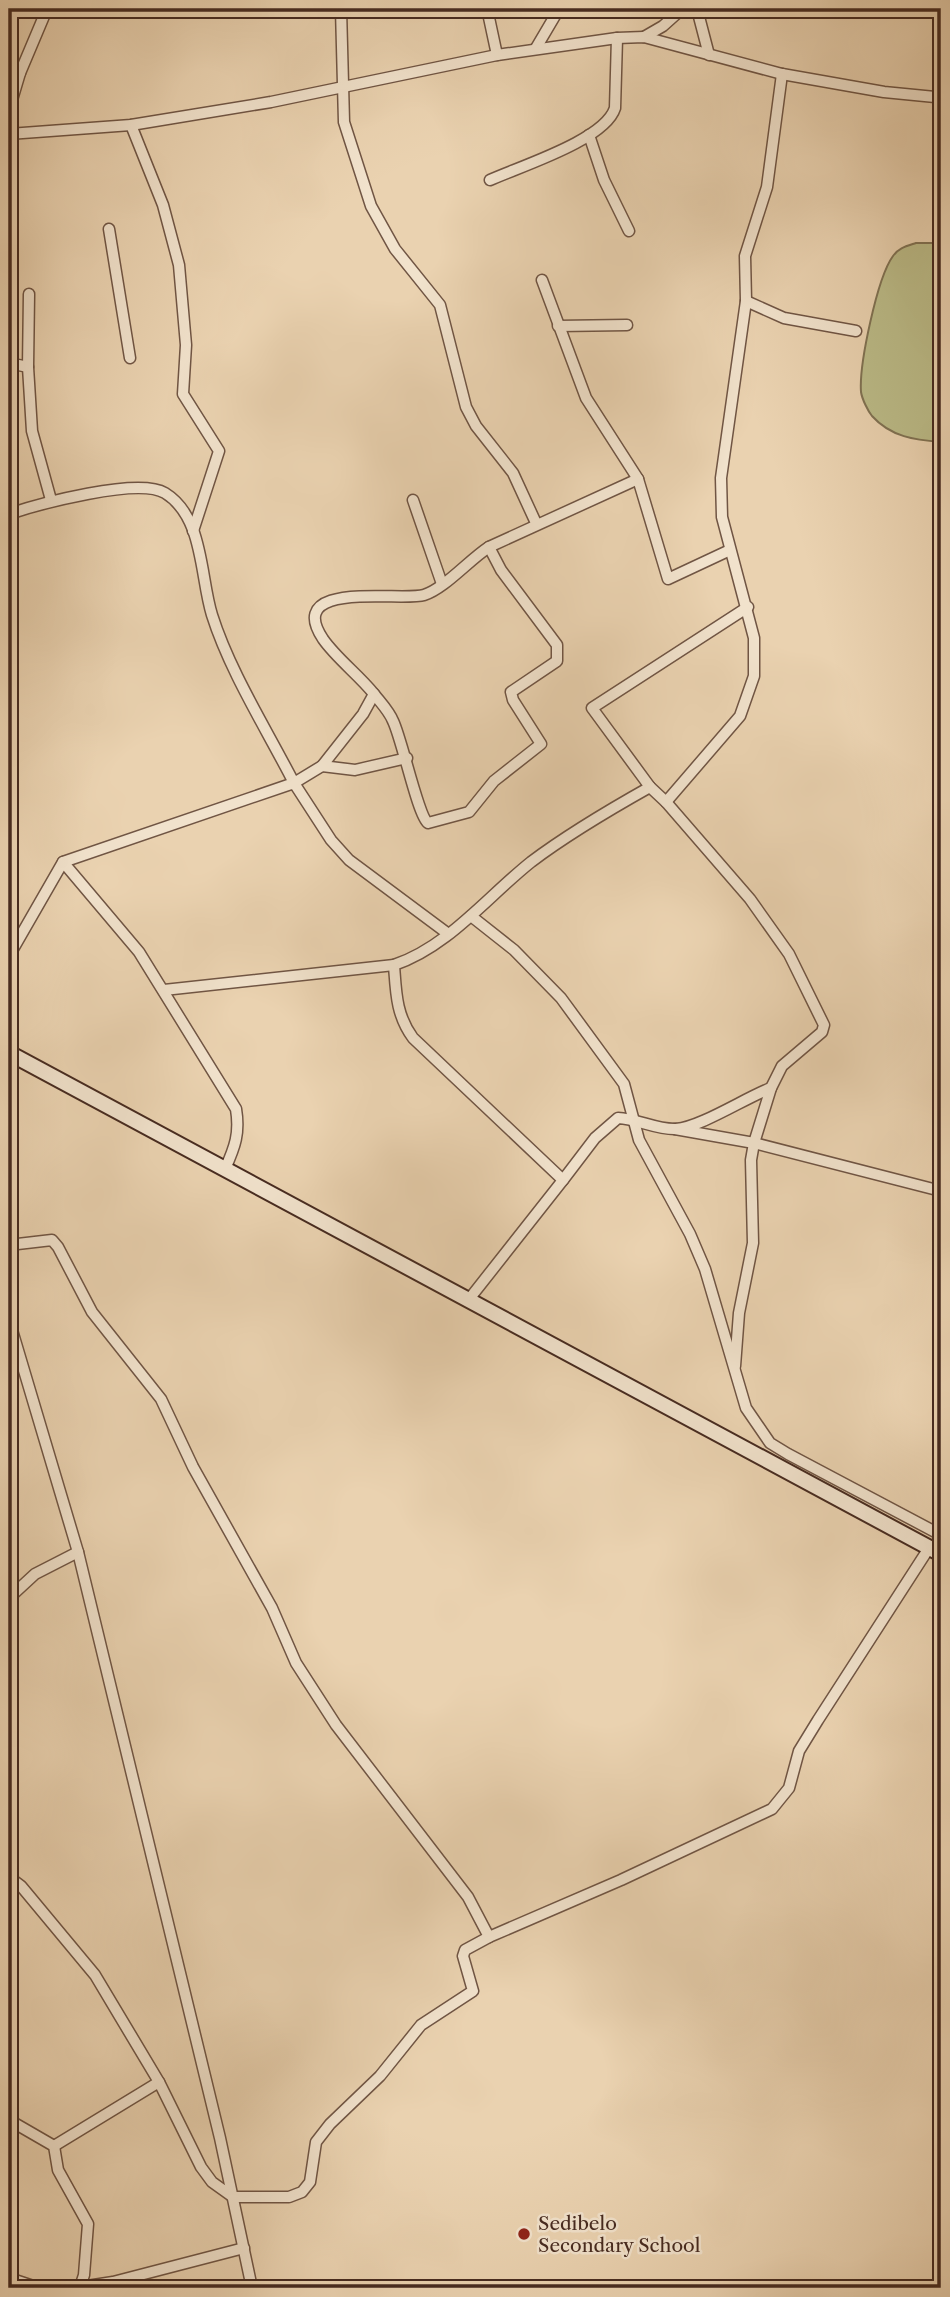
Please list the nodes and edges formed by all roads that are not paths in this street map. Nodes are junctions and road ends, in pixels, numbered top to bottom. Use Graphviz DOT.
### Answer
graph roads {
  1 [pos="47,9"];
  2 [pos="341,9"];
  3 [pos="484,9"];
  4 [pos="559,9"];
  5 [pos="682,9"];
  6 [pos="697,9"];
  7 [pos="644,37"];
  8 [pos="617,38"];
  9 [pos="536,48"];
  10 [pos="497,55"];
  11 [pos="709,55"];
  12 [pos="9,69"];
  13 [pos="20,73"];
  14 [pos="782,74"];
  15 [pos="341,88"];
  16 [pos="941,91"];
  17 [pos="9,110"];
  18 [pos="131,125"];
  19 [pos="9,134"];
  20 [pos="589,135"];
  21 [pos="490,180"];
  22 [pos="108,229"];
  23 [pos="629,232"];
  24 [pos="542,279"];
  25 [pos="29,294"];
  26 [pos="746,301"];
  27 [pos="628,325"];
  28 [pos="558,326"];
  29 [pos="856,331"];
  30 [pos="131,358"];
  31 [pos="9,363"];
  32 [pos="28,368"];
  33 [pos="638,479"];
  34 [pos="51,500"];
  35 [pos="413,500"];
  36 [pos="9,514"];
  37 [pos="536,523"];
  38 [pos="193,531"];
  39 [pos="489,547"];
  40 [pos="730,550"];
  41 [pos="442,584"];
  42 [pos="748,607"];
  43 [pos="374,694"];
  44 [pos="407,758"];
  45 [pos="322,766"];
  46 [pos="294,783"];
  47 [pos="650,787"];
  48 [pos="666,802"];
  49 [pos="63,862"];
  50 [pos="471,916"];
  51 [pos="447,933"];
  52 [pos="9,956"];
  53 [pos="394,965"];
  54 [pos="164,990"];
  55 [pos="9,1053"];
  56 [pos="771,1088"];
  57 [pos="634,1118"];
  58 [pos="675,1129"];
  59 [pos="754,1143"];
  60 [pos="225,1169"];
  61 [pos="563,1180"];
  62 [pos="941,1191"];
  63 [pos="9,1245"];
  64 [pos="470,1298"];
  65 [pos="9,1320"];
  66 [pos="735,1366"];
  67 [pos="941,1535"];
  68 [pos="935,1551"];
  69 [pos="78,1552"];
  70 [pos="9,1598"];
  71 [pos="9,1877"];
  72 [pos="489,1937"];
  73 [pos="159,2082"];
  74 [pos="9,2120"];
  75 [pos="54,2146"];
  76 [pos="233,2197"];
  77 [pos="244,2248"];
  78 [pos="9,2277"];
  79 [pos="39,2288"];
  80 [pos="77,2288"];
  81 [pos="252,2288"];
  1 -- 13 [label="street"];
  2 -- 15 [label="street"];
  3 -- 10 [label="street"];
  4 -- 9 [label="street"];
  5 -- 7 [label="street"];
  6 -- 11 [label="street"];
  7 -- 8 [label="street"];
  7 -- 11 [label="street"];
  8 -- 9 [label="street"];
  8 -- 20 [label="street"];
  9 -- 10 [label="street"];
  10 -- 15 [label="street"];
  11 -- 14 [label="street"];
  12 -- 13 [label="street"];
  13 -- 17 [label="street"];
  14 -- 16 [label="street"];
  14 -- 26 [label="street"];
  15 -- 18 [label="street"];
  15 -- 37 [label="street"];
  18 -- 19 [label="street"];
  18 -- 38 [label="street"];
  20 -- 21 [label="street"];
  20 -- 23 [label="street"];
  22 -- 30 [label="street"];
  24 -- 28 [label="street"];
  25 -- 32 [label="street"];
  26 -- 29 [label="street"];
  26 -- 40 [label="street"];
  27 -- 28 [label="street"];
  28 -- 33 [label="street"];
  31 -- 32 [label="street"];
  32 -- 34 [label="street"];
  33 -- 37 [label="street"];
  33 -- 40 [label="street"];
  34 -- 36 [label="street"];
  34 -- 38 [label="street"];
  35 -- 41 [label="street"];
  37 -- 39 [label="street"];
  38 -- 46 [label="street"];
  39 -- 41 [label="street"];
  39 -- 44 [label="street"];
  40 -- 42 [label="street"];
  41 -- 43 [label="street"];
  42 -- 47 [label="street"];
  42 -- 48 [label="street"];
  43 -- 44 [label="street"];
  43 -- 45 [label="street"];
  44 -- 45 [label="street"];
  45 -- 46 [label="street"];
  46 -- 49 [label="street"];
  46 -- 51 [label="street"];
  47 -- 48 [label="street"];
  47 -- 50 [label="street"];
  48 -- 56 [label="street"];
  49 -- 52 [label="street"];
  49 -- 54 [label="street"];
  50 -- 51 [label="street"];
  50 -- 57 [label="street"];
  51 -- 53 [label="street"];
  53 -- 54 [label="street"];
  53 -- 61 [label="street"];
  54 -- 60 [label="street"];
  55 -- 60 [label="main road"];
  56 -- 58 [label="street"];
  56 -- 59 [label="street"];
  57 -- 58 [label="street"];
  57 -- 61 [label="street"];
  57 -- 66 [label="street"];
  58 -- 59 [label="street"];
  59 -- 62 [label="street"];
  59 -- 66 [label="street"];
  60 -- 64 [label="main road"];
  61 -- 64 [label="street"];
  63 -- 72 [label="street"];
  64 -- 68 [label="main road"];
  65 -- 69 [label="street"];
  66 -- 67 [label="street"];
  68 -- 72 [label="street"];
  69 -- 70 [label="street"];
  69 -- 76 [label="street"];
  71 -- 73 [label="street"];
  72 -- 76 [label="street"];
  73 -- 75 [label="street"];
  73 -- 76 [label="street"];
  74 -- 75 [label="street"];
  75 -- 80 [label="street"];
  76 -- 77 [label="street"];
  77 -- 80 [label="street"];
  77 -- 81 [label="street"];
  78 -- 79 [label="street"];
}
